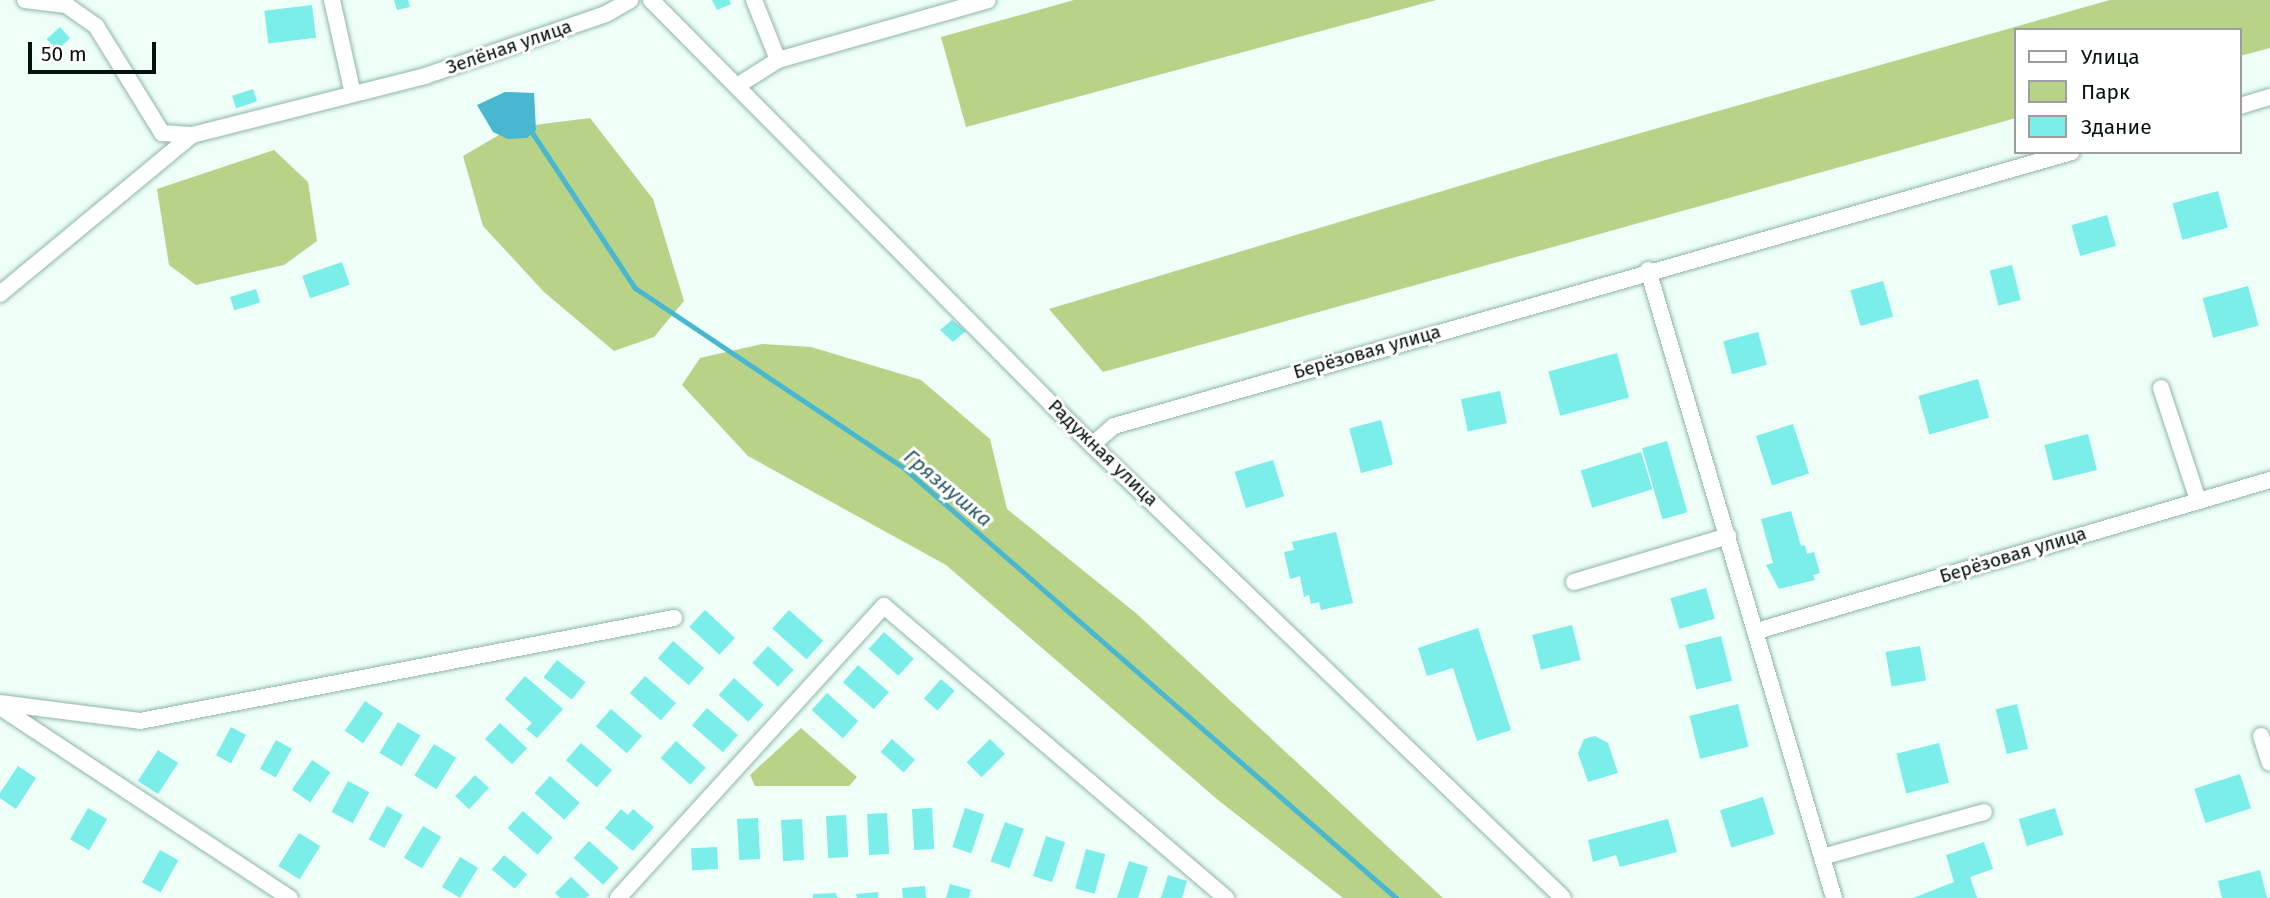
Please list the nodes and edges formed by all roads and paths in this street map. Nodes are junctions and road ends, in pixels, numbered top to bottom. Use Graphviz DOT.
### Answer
graph roads {
  1 [pos="25,0"];
  2 [pos="332,0"];
  3 [pos="630,0"];
  4 [pos="651,0"];
  5 [pos="754,0"];
  6 [pos="988,0"];
  7 [pos="778,60"];
  8 [pos="737,86"];
  9 [pos="353,94"];
  10 [pos="2270,97"];
  11 [pos="2242,105"];
  12 [pos="192,135"];
  13 [pos="2065,154"];
  14 [pos="1647,271"];
  15 [pos="0,295"];
  16 [pos="2161,388"];
  17 [pos="1092,445"];
  18 [pos="2270,480"];
  19 [pos="2198,500"];
  20 [pos="1728,536"];
  21 [pos="1574,582"];
  22 [pos="674,618"];
  23 [pos="1757,631"];
  24 [pos="0,705"];
  25 [pos="2261,736"];
  26 [pos="2270,763"];
  27 [pos="1984,812"];
  28 [pos="1822,857"];
  29 [pos="290,898"];
  30 [pos="618,898"];
  31 [pos="1226,898"];
  32 [pos="1563,898"];
  33 [pos="1834,898"];
  1 -- 12 [label="street"];
  2 -- 9 [label="street"];
  3 -- 9 [label="street, Зелёная улица"];
  4 -- 8 [label="street, Радужная улица"];
  5 -- 7 [label="street"];
  6 -- 7 [label="street"];
  7 -- 8 [label="street"];
  8 -- 17 [label="street, Радужная улица"];
  9 -- 12 [label="street, Зелёная улица"];
  10 -- 11 [label="street"];
  12 -- 15 [label="street"];
  13 -- 14 [label="street, Берёзовая улица"];
  14 -- 17 [label="street, Берёзовая улица"];
  14 -- 20 [label="street"];
  16 -- 19 [label="street"];
  17 -- 32 [label="street, Радужная улица"];
  18 -- 19 [label="street, Берёзовая улица"];
  19 -- 23 [label="street, Берёзовая улица"];
  20 -- 21 [label="street"];
  20 -- 23 [label="street"];
  22 -- 24 [label="street"];
  23 -- 28 [label="street"];
  24 -- 29 [label="street"];
  25 -- 26 [label="street"];
  27 -- 28 [label="street"];
  28 -- 33 [label="street"];
  30 -- 31 [label="street"];
}
